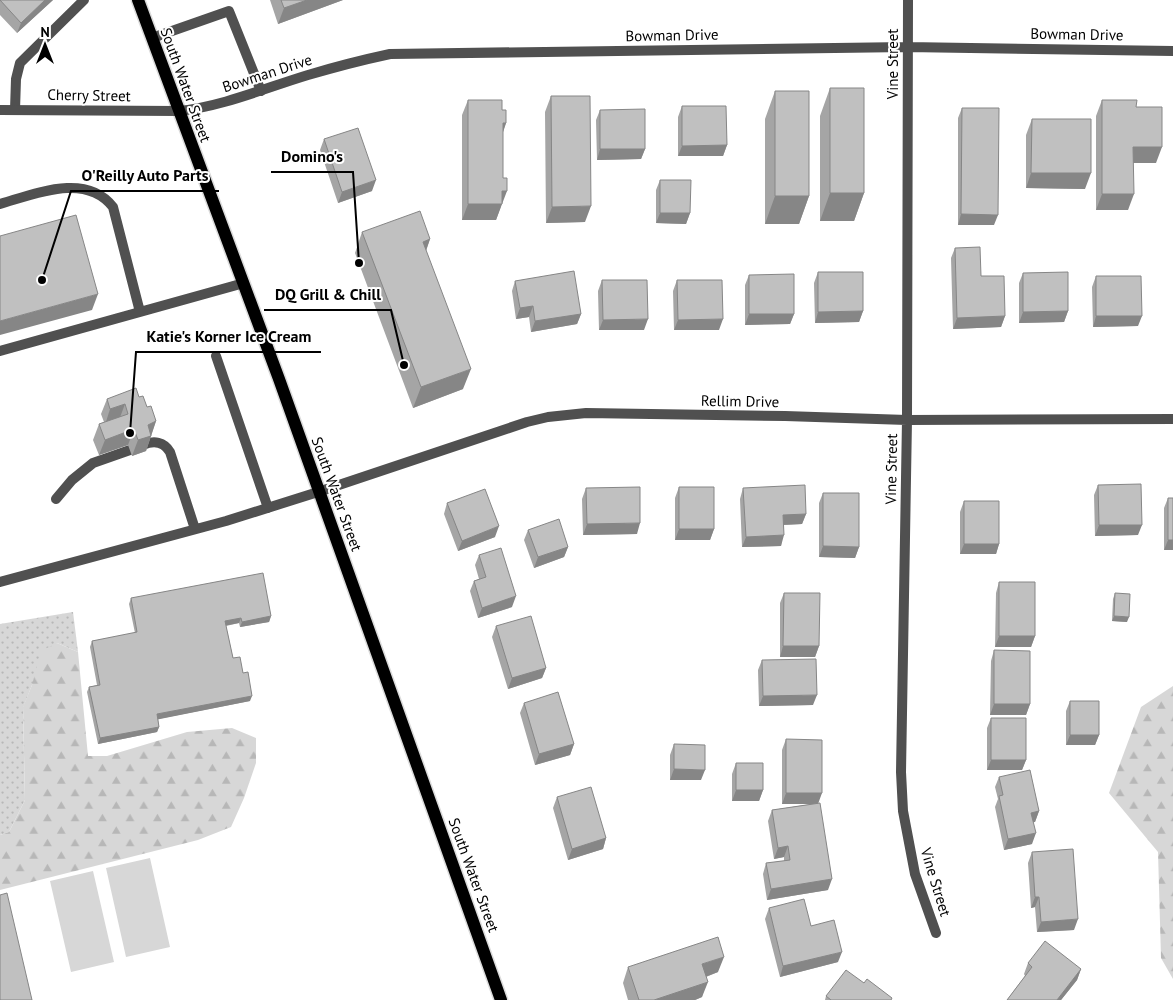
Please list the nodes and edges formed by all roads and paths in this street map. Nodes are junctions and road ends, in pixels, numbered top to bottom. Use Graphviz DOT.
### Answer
graph roads {
  1 [pos="84,0"];
  2 [pos="138,0"];
  3 [pos="908,0"];
  4 [pos="152,38"];
  5 [pos="907,47"];
  6 [pos="1173,51"];
  7 [pos="261,91"];
  8 [pos="0,110"];
  9 [pos="15,110"];
  10 [pos="179,111"];
  11 [pos="0,204"];
  12 [pos="244,283"];
  13 [pos="140,312"];
  14 [pos="0,351"];
  15 [pos="216,356"];
  16 [pos="1173,419"];
  17 [pos="907,420"];
  18 [pos="143,445"];
  19 [pos="130,450"];
  20 [pos="318,492"];
  21 [pos="56,499"];
  22 [pos="268,508"];
  23 [pos="195,529"];
  24 [pos="0,582"];
  25 [pos="936,933"];
  26 [pos="501,1000"];
  1 -- 9 [label="street"];
  2 -- 4 [label="main road, South Water Street"];
  3 -- 5 [label="street, Vine Street"];
  4 -- 7 [label="street"];
  4 -- 10 [label="main road, South Water Street"];
  5 -- 6 [label="street, Bowman Drive"];
  5 -- 7 [label="street, Bowman Drive"];
  5 -- 17 [label="street, Vine Street"];
  7 -- 10 [label="street, Bowman Drive"];
  8 -- 9 [label="street, Cherry Street"];
  9 -- 10 [label="street, Cherry Street"];
  10 -- 12 [label="main road, South Water Street"];
  11 -- 13 [label="street"];
  12 -- 13 [label="street"];
  12 -- 20 [label="main road, South Water Street"];
  13 -- 14 [label="street"];
  15 -- 22 [label="street"];
  16 -- 17 [label="street, Rellim Drive"];
  17 -- 20 [label="street, Rellim Drive"];
  17 -- 25 [label="street, Vine Street"];
  18 -- 23 [label="street"];
  19 -- 21 [label="street"];
  20 -- 22 [label="street, Rellim Drive"];
  20 -- 26 [label="main road, South Water Street"];
  22 -- 23 [label="street, Rellim Drive"];
  23 -- 24 [label="street, Rellim Drive"];
}
